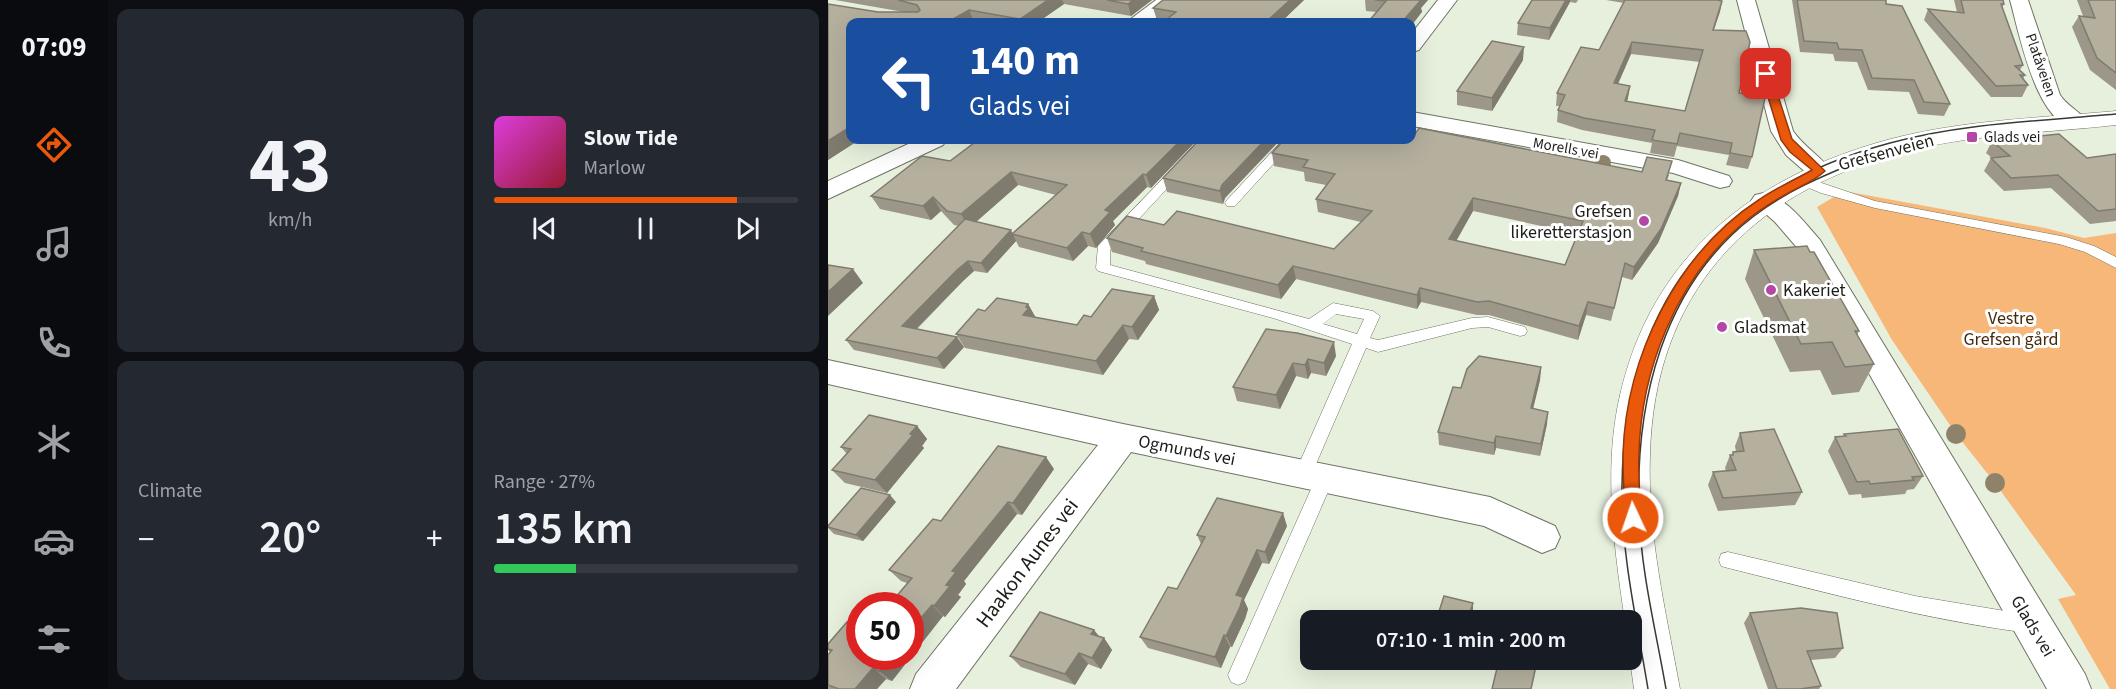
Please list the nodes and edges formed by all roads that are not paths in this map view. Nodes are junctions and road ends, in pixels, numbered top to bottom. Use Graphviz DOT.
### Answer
graph roads {
  1 [pos="1167,0"];
  2 [pos="1448,0"];
  3 [pos="1746,0"];
  4 [pos="2019,0"];
  5 [pos="1144,18"];
  6 [pos="1416,41"];
  7 [pos="2116,118"];
  8 [pos="1416,120"];
  9 [pos="2076,122"];
  10 [pos="927,144"];
  11 [pos="1202,144"];
  12 [pos="1285,144"];
  13 [pos="1810,176"];
  14 [pos="1720,181"];
  15 [pos="828,191"];
  16 [pos="1764,201"];
  17 [pos="1231,203"];
  18 [pos="2116,263"];
  19 [pos="1311,326"];
  20 [pos="1520,331"];
  21 [pos="1361,341"];
  22 [pos="828,372"];
  23 [pos="1123,437"];
  24 [pos="1314,475"];
  25 [pos="1542,537"];
  26 [pos="1728,560"];
  27 [pos="2032,624"];
  28 [pos="1238,675"];
  29 [pos="931,689"];
  30 [pos="1657,689"];
  31 [pos="2070,689"];
  1 -- 5 [label="street"];
  2 -- 6 [label="street"];
  3 -- 13 [label="street"];
  4 -- 9 [label="street, Platåveien"];
  7 -- 9 [label="main road, Grefsenveien"];
  8 -- 14 [label="street, Morells vei"];
  9 -- 13 [label="main road, Grefsenveien"];
  10 -- 15 [label="street"];
  11 -- 19 [label="lane"];
  12 -- 17 [label="lane"];
  13 -- 16 [label="main road, Grefsenveien"];
  13 -- 18 [label="lane"];
  16 -- 27 [label="street, Glads vei"];
  16 -- 30 [label="main road, Grefsenveien"];
  19 -- 21 [label="lane"];
  19 -- 21 [label="lane"];
  20 -- 21 [label="lane"];
  21 -- 24 [label="lane"];
  22 -- 23 [label="street, Ogmunds vei"];
  23 -- 24 [label="street, Ogmunds vei"];
  23 -- 29 [label="street, Haakon Aunes vei"];
  24 -- 25 [label="street, Ogmunds vei"];
  24 -- 28 [label="lane"];
  26 -- 27 [label="lane"];
  27 -- 31 [label="street, Glads vei"];
}
